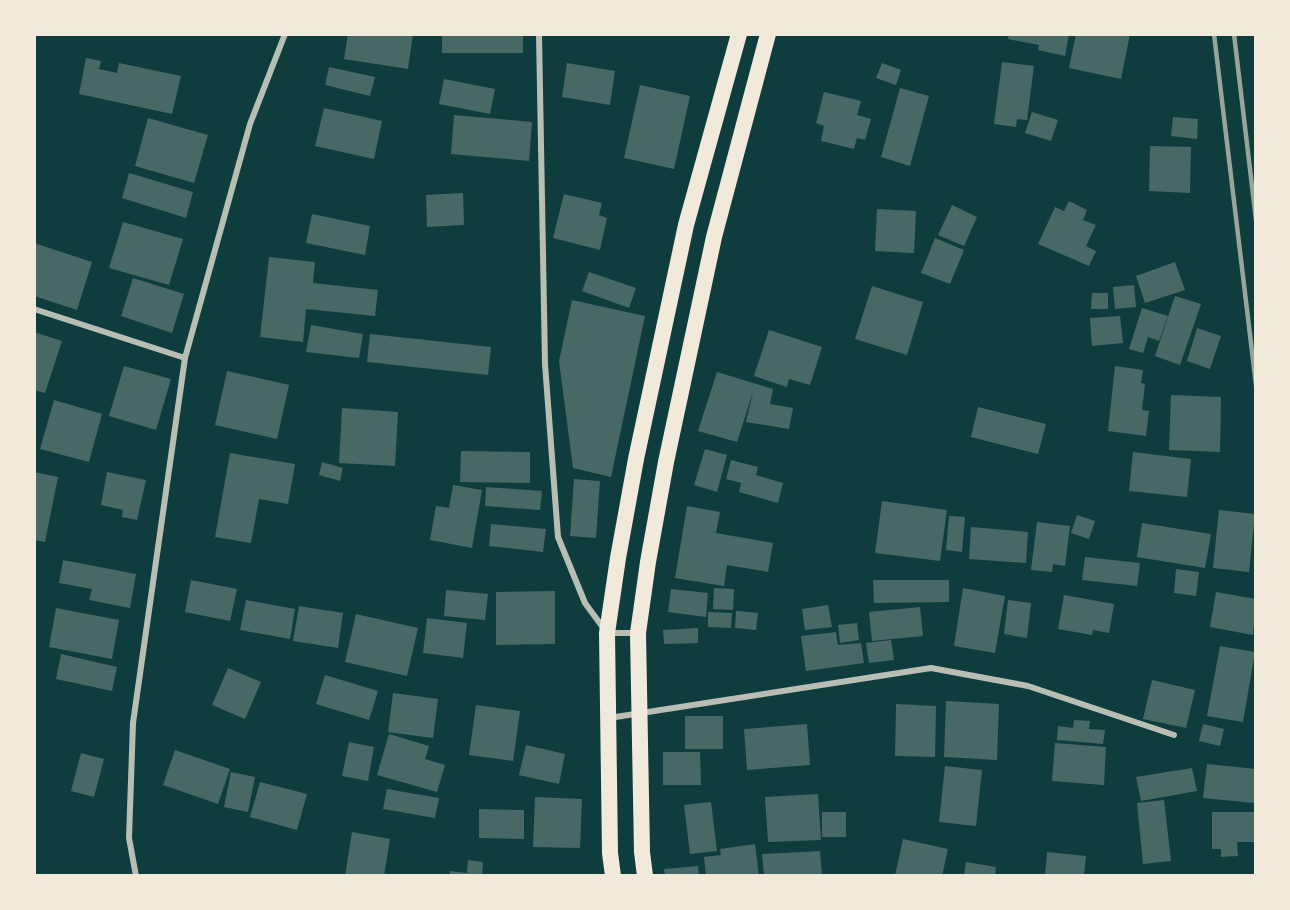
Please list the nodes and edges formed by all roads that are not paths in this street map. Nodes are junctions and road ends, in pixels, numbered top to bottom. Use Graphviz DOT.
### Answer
graph roads {
  1 [pos="285,34"];
  2 [pos="539,34"];
  3 [pos="739,34"];
  4 [pos="768,34"];
  5 [pos="34,309"];
  6 [pos="186,358"];
  7 [pos="607,633"];
  8 [pos="638,633"];
  9 [pos="640,713"];
  10 [pos="608,718"];
  11 [pos="1174,735"];
  12 [pos="136,876"];
  13 [pos="613,876"];
  14 [pos="645,876"];
  1 -- 6 [label="street"];
  2 -- 7 [label="street"];
  3 -- 7 [label="highway"];
  4 -- 8 [label="highway"];
  5 -- 6 [label="street"];
  6 -- 12 [label="street"];
  7 -- 8 [label="street"];
  7 -- 10 [label="highway"];
  8 -- 9 [label="highway"];
  9 -- 10 [label="street"];
  9 -- 11 [label="street"];
  9 -- 14 [label="highway"];
  10 -- 13 [label="highway"];
}
